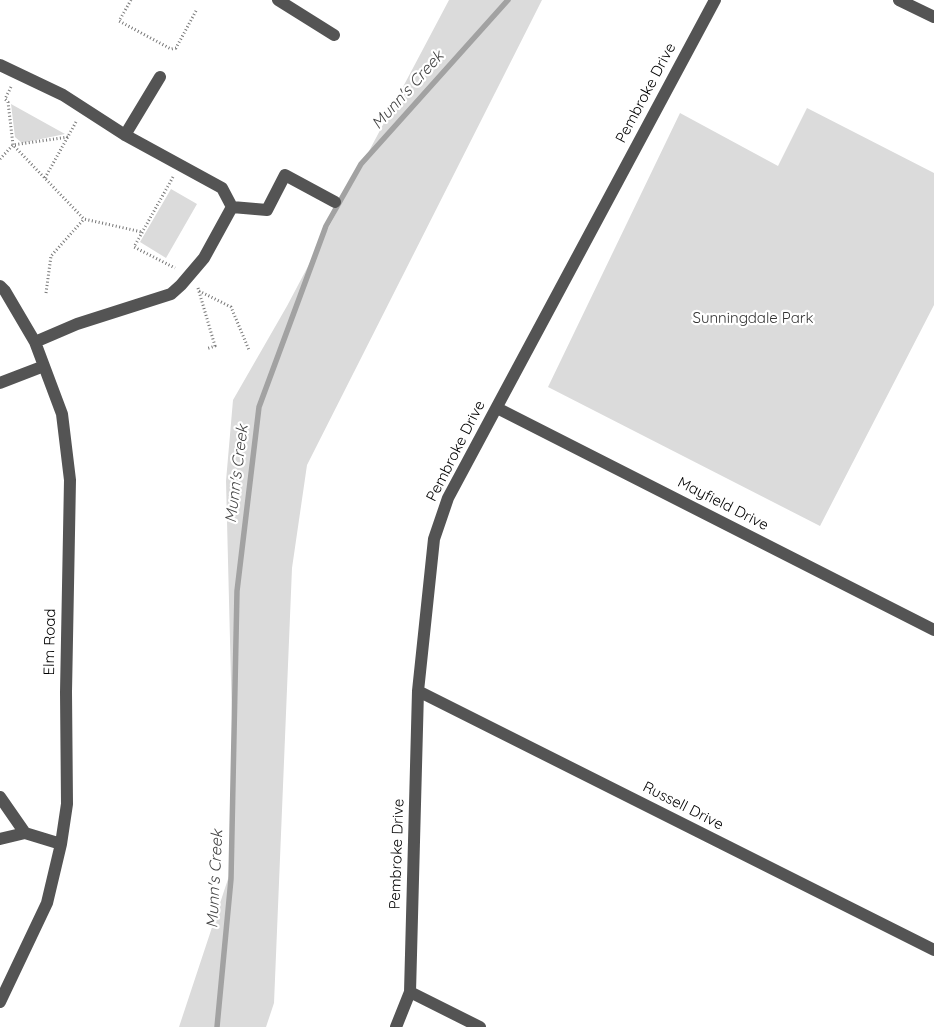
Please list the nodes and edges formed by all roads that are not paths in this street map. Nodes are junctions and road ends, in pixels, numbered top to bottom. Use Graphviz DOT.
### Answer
graph roads {
  1 [pos="715,0"];
  2 [pos="899,0"];
  3 [pos="284,1"];
  4 [pos="934,17"];
  5 [pos="334,36"];
  6 [pos="0,65"];
  7 [pos="160,77"];
  8 [pos="124,135"];
  9 [pos="335,202"];
  10 [pos="232,207"];
  11 [pos="0,286"];
  12 [pos="34,342"];
  13 [pos="44,366"];
  14 [pos="0,383"];
  15 [pos="497,408"];
  16 [pos="934,630"];
  17 [pos="418,691"];
  18 [pos="0,798"];
  19 [pos="25,833"];
  20 [pos="0,839"];
  21 [pos="60,844"];
  22 [pos="934,950"];
  23 [pos="410,992"];
  24 [pos="0,1002"];
  25 [pos="396,1027"];
  26 [pos="480,1027"];
  1 -- 15 [label="street, Pembroke Drive"];
  2 -- 4 [label="street"];
  3 -- 5 [label="street"];
  6 -- 8 [label="street"];
  7 -- 8 [label="street"];
  8 -- 10 [label="street"];
  9 -- 10 [label="street"];
  10 -- 12 [label="street"];
  11 -- 12 [label="street, Elm Road"];
  12 -- 13 [label="street, Elm Road"];
  13 -- 14 [label="street"];
  13 -- 21 [label="street, Elm Road"];
  15 -- 16 [label="street, Mayfield Drive"];
  15 -- 17 [label="street, Pembroke Drive"];
  17 -- 22 [label="street, Russell Drive"];
  17 -- 23 [label="street, Pembroke Drive"];
  18 -- 19 [label="street"];
  19 -- 20 [label="street"];
  19 -- 21 [label="street"];
  21 -- 24 [label="street, Elm Road"];
  23 -- 25 [label="street, Pembroke Drive"];
  23 -- 26 [label="street"];
}
